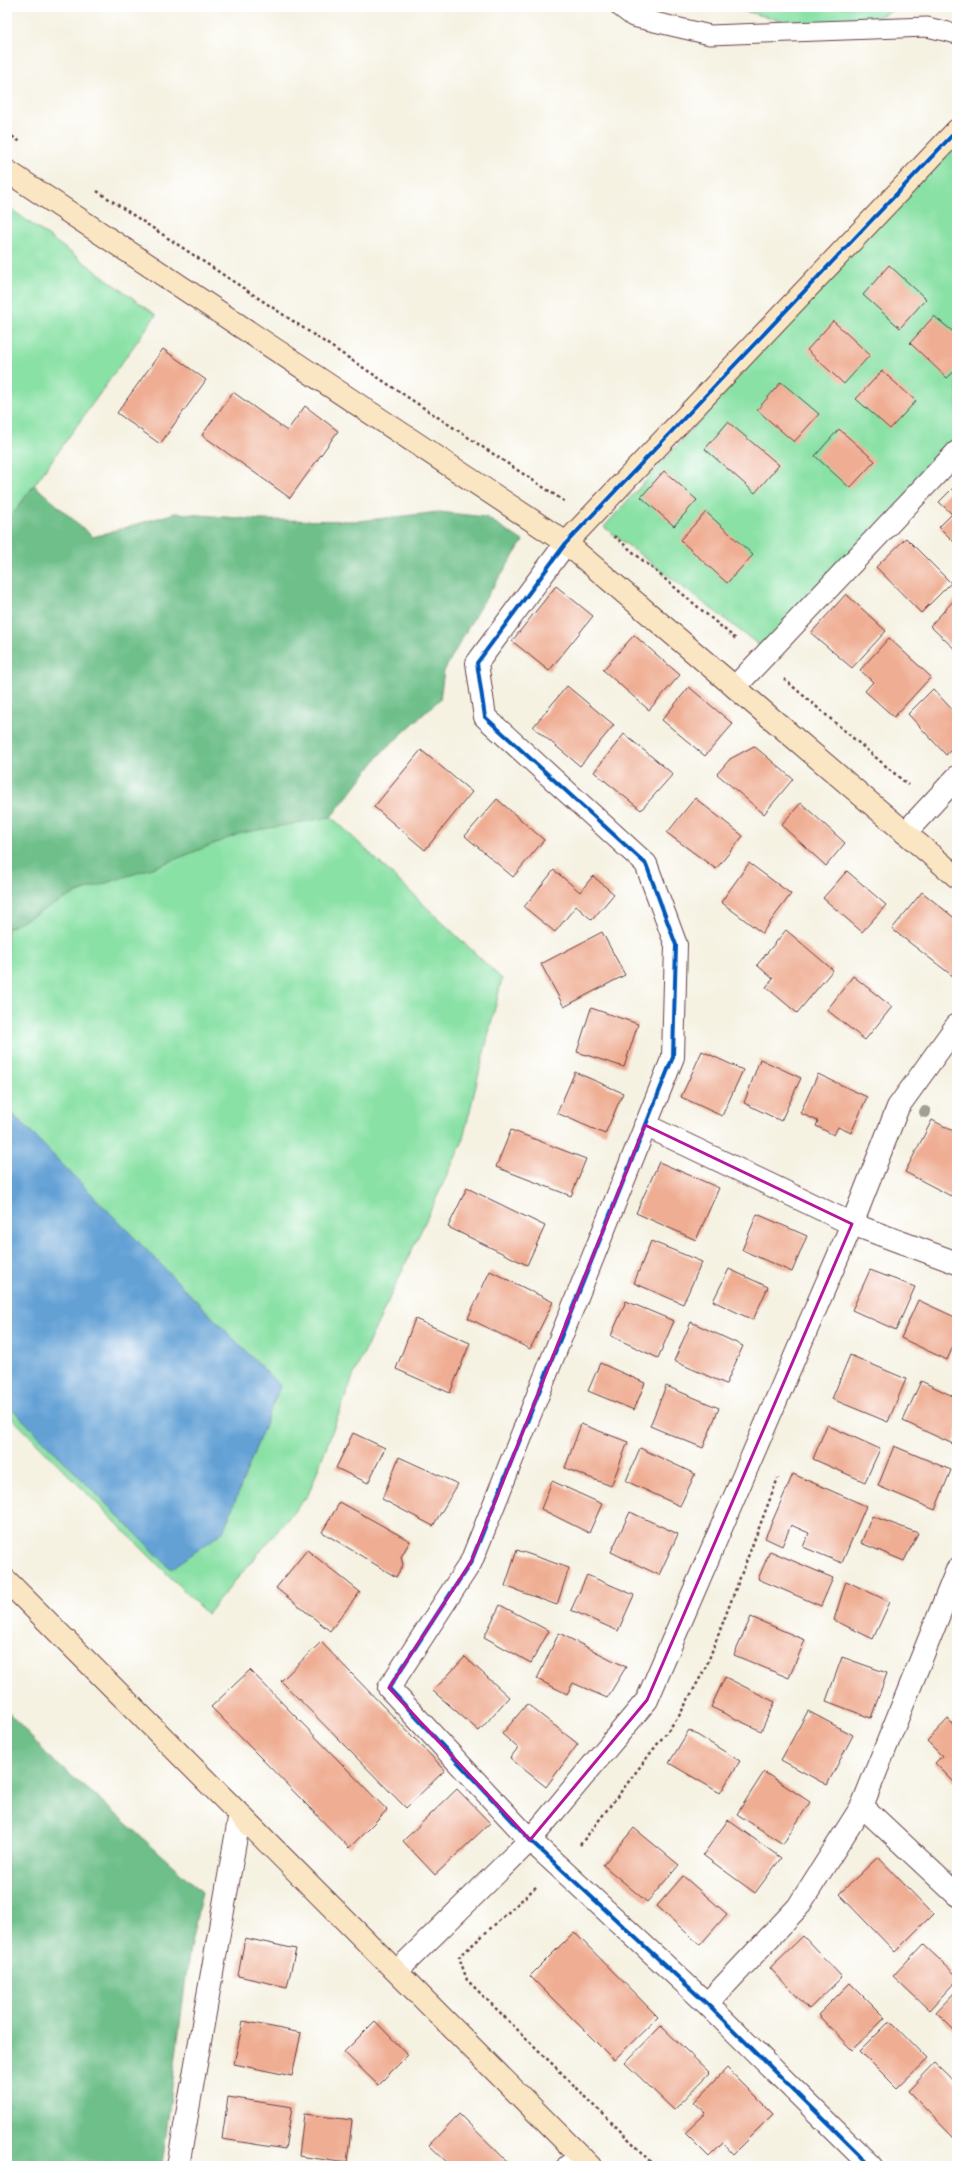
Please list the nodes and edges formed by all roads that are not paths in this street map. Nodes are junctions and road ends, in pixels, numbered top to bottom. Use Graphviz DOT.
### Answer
graph roads {
  1 [pos="620,7"];
  2 [pos="957,34"];
  3 [pos="957,130"];
  4 [pos="7,171"];
  5 [pos="957,452"];
  6 [pos="566,543"];
  7 [pos="735,687"];
  8 [pos="957,777"];
  9 [pos="905,833"];
  10 [pos="957,877"];
  11 [pos="957,1025"];
  12 [pos="644,1125"];
  13 [pos="852,1224"];
  14 [pos="957,1263"];
  15 [pos="957,1570"];
  16 [pos="7,1580"];
  17 [pos="862,1806"];
  18 [pos="240,1814"];
  19 [pos="530,1840"];
  20 [pos="957,1895"];
  21 [pos="397,1972"];
  22 [pos="707,2004"];
  23 [pos="580,2163"];
  24 [pos="178,2166"];
  25 [pos="871,2166"];
  1 -- 2 [label="lane"];
  3 -- 6 [label="street"];
  4 -- 6 [label="street"];
  5 -- 7 [label="street"];
  6 -- 7 [label="street"];
  6 -- 12 [label="street"];
  7 -- 9 [label="street"];
  8 -- 9 [label="street"];
  9 -- 10 [label="street"];
  11 -- 13 [label="street"];
  12 -- 13 [label="street"];
  12 -- 19 [label="street"];
  13 -- 14 [label="street"];
  13 -- 19 [label="street"];
  15 -- 17 [label="street"];
  16 -- 18 [label="street"];
  17 -- 20 [label="street"];
  17 -- 22 [label="street"];
  18 -- 21 [label="street"];
  18 -- 24 [label="street"];
  19 -- 21 [label="street"];
  19 -- 22 [label="street"];
  21 -- 23 [label="street"];
  22 -- 25 [label="street"];
}
